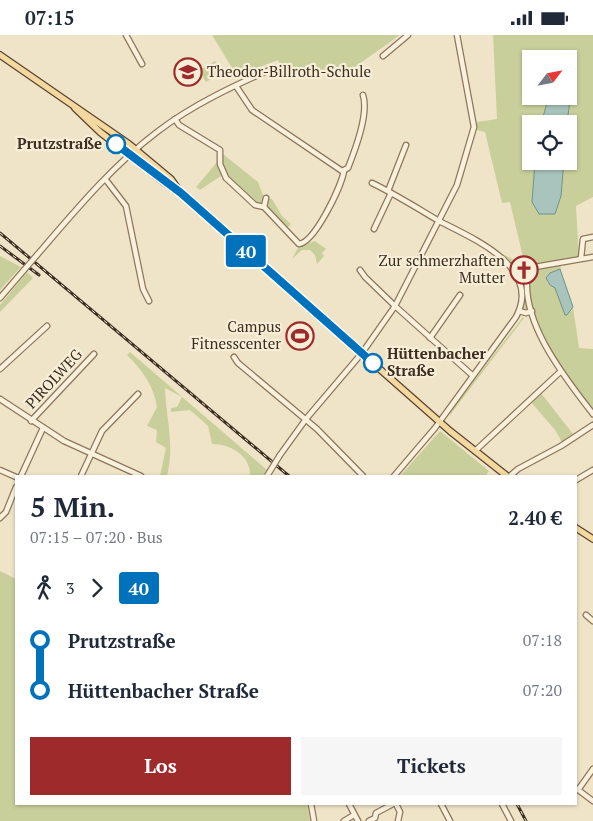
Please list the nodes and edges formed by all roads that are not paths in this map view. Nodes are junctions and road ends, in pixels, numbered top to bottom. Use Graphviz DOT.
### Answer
graph roads {
  1 [pos="126,35"];
  2 [pos="408,35"];
  3 [pos="457,35"];
  4 [pos="0,55"];
  5 [pos="383,56"];
  6 [pos="142,64"];
  7 [pos="274,68"];
  8 [pos="236,86"];
  9 [pos="363,95"];
  10 [pos="75,108"];
  11 [pos="175,119"];
  12 [pos="406,145"];
  13 [pos="137,150"];
  14 [pos="130,155"];
  15 [pos="344,171"];
  16 [pos="106,180"];
  17 [pos="372,183"];
  18 [pos="390,192"];
  19 [pos="181,193"];
  20 [pos="266,197"];
  21 [pos="264,207"];
  22 [pos="440,221"];
  23 [pos="374,229"];
  24 [pos="593,237"];
  25 [pos="593,257"];
  26 [pos="581,258"];
  27 [pos="360,270"];
  28 [pos="460,295"];
  29 [pos="0,298"];
  30 [pos="149,301"];
  31 [pos="394,306"];
  32 [pos="519,311"];
  33 [pos="532,311"];
  34 [pos="47,326"];
  35 [pos="430,338"];
  36 [pos="362,353"];
  37 [pos="94,354"];
  38 [pos="234,357"];
  39 [pos="0,369"];
  40 [pos="560,372"];
  41 [pos="472,375"];
  42 [pos="138,394"];
  43 [pos="0,399"];
  44 [pos="593,414"];
  45 [pos="306,419"];
  46 [pos="31,421"];
  47 [pos="439,421"];
  48 [pos="593,425"];
  49 [pos="43,428"];
  50 [pos="474,451"];
  51 [pos="90,453"];
  52 [pos="0,470"];
  53 [pos="593,470"];
  54 [pos="21,475"];
  55 [pos="81,475"];
  56 [pos="139,475"];
  57 [pos="268,475"];
  58 [pos="361,475"];
  59 [pos="395,475"];
  60 [pos="508,475"];
  61 [pos="510,475"];
  62 [pos="15,477"];
  63 [pos="577,478"];
  64 [pos="15,489"];
  65 [pos="0,518"];
  66 [pos="577,529"];
  67 [pos="593,539"];
  68 [pos="586,615"];
  69 [pos="593,621"];
  70 [pos="593,769"];
  71 [pos="577,789"];
  72 [pos="593,801"];
  73 [pos="311,805"];
  74 [pos="349,805"];
  75 [pos="395,805"];
  76 [pos="397,805"];
  77 [pos="442,805"];
  78 [pos="503,805"];
  79 [pos="354,815"];
  80 [pos="314,821"];
  81 [pos="344,821"];
  82 [pos="358,821"];
  83 [pos="369,821"];
  84 [pos="398,821"];
  85 [pos="450,821"];
  86 [pos="511,821"];
  1 -- 6 [label="street"];
  2 -- 5 [label="street"];
  3 -- 22 [label="street"];
  4 -- 10 [label="main road"];
  7 -- 8 [label="street"];
  8 -- 11 [label="street"];
  8 -- 15 [label="street"];
  9 -- 15 [label="street"];
  10 -- 13 [label="main road"];
  10 -- 14 [label="main road"];
  11 -- 13 [label="street"];
  11 -- 21 [label="street"];
  12 -- 18 [label="street"];
  13 -- 14 [label="street"];
  13 -- 19 [label="main road"];
  14 -- 16 [label="street"];
  14 -- 19 [label="main road"];
  15 -- 21 [label="street"];
  16 -- 29 [label="street, bridge"];
  16 -- 30 [label="street"];
  17 -- 18 [label="street"];
  18 -- 22 [label="street"];
  18 -- 23 [label="street"];
  19 -- 36 [label="main road"];
  20 -- 21 [label="street"];
  22 -- 31 [label="street"];
  22 -- 32 [label="street"];
  24 -- 26 [label="street"];
  25 -- 26 [label="street"];
  26 -- 33 [label="street"];
  27 -- 31 [label="street"];
  28 -- 35 [label="street"];
  31 -- 35 [label="street"];
  31 -- 36 [label="street"];
  32 -- 33 [label="street"];
  32 -- 41 [label="street"];
  33 -- 40 [label="street"];
  34 -- 39 [label="street"];
  35 -- 41 [label="street"];
  36 -- 45 [label="street"];
  36 -- 47 [label="main road"];
  37 -- 46 [label="street, PIROLWEG"];
  38 -- 45 [label="street"];
  40 -- 44 [label="street"];
  40 -- 50 [label="street"];
  41 -- 47 [label="street"];
  42 -- 51 [label="street"];
  43 -- 46 [label="street"];
  45 -- 57 [label="street, bridge"];
  45 -- 58 [label="street"];
  46 -- 49 [label="street"];
  47 -- 50 [label="main road"];
  47 -- 59 [label="street"];
  48 -- 61 [label="street"];
  49 -- 51 [label="street"];
  49 -- 54 [label="street"];
  50 -- 60 [label="main road"];
  51 -- 55 [label="street"];
  51 -- 56 [label="street"];
  52 -- 62 [label="street"];
  53 -- 63 [label="street"];
  64 -- 65 [label="street"];
  66 -- 67 [label="main road"];
  68 -- 69 [label="street"];
  70 -- 71 [label="street"];
  71 -- 72 [label="street"];
  73 -- 80 [label="street"];
  74 -- 79 [label="street"];
  75 -- 83 [label="street"];
  76 -- 84 [label="street"];
  77 -- 85 [label="street"];
  78 -- 86 [label="street"];
  79 -- 81 [label="street"];
  79 -- 82 [label="street"];
}
